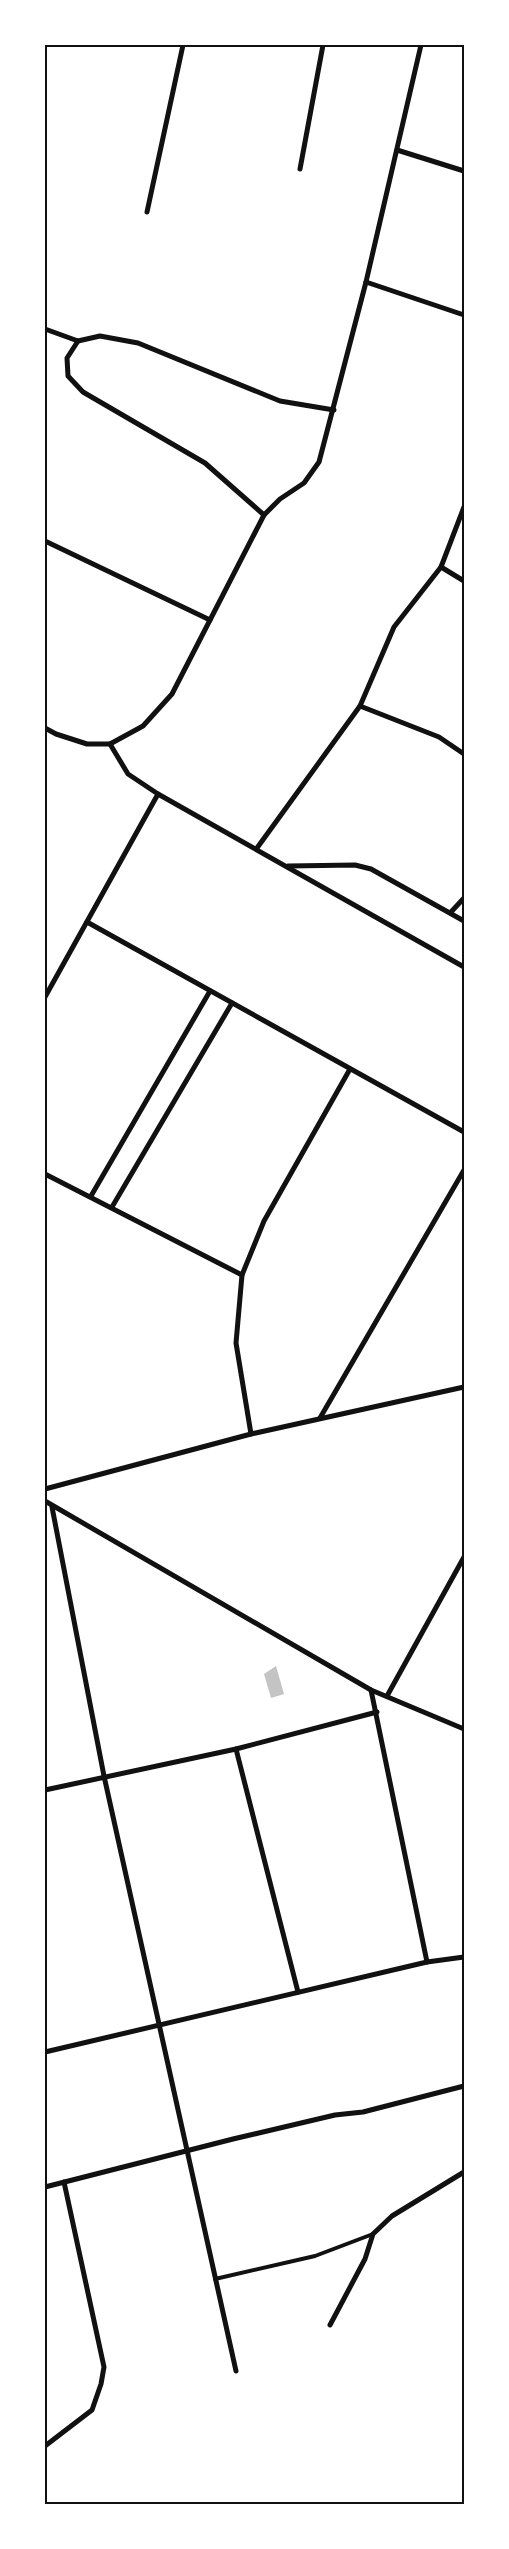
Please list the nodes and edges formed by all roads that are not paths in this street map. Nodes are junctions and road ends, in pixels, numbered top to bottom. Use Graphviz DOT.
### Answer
graph roads {
  1 [pos="183,45"];
  2 [pos="323,45"];
  3 [pos="421,45"];
  4 [pos="397,150"];
  5 [pos="300,169"];
  6 [pos="464,171"];
  7 [pos="147,212"];
  8 [pos="366,282"];
  9 [pos="464,315"];
  10 [pos="45,329"];
  11 [pos="78,341"];
  12 [pos="334,410"];
  13 [pos="464,507"];
  14 [pos="264,515"];
  15 [pos="45,541"];
  16 [pos="441,567"];
  17 [pos="464,581"];
  18 [pos="210,620"];
  19 [pos="360,706"];
  20 [pos="45,728"];
  21 [pos="110,744"];
  22 [pos="464,754"];
  23 [pos="158,794"];
  24 [pos="257,848"];
  25 [pos="287,866"];
  26 [pos="464,898"];
  27 [pos="451,912"];
  28 [pos="464,920"];
  29 [pos="87,922"];
  30 [pos="464,966"];
  31 [pos="210,991"];
  32 [pos="45,997"];
  33 [pos="232,1003"];
  34 [pos="350,1069"];
  35 [pos="464,1132"];
  36 [pos="464,1170"];
  37 [pos="45,1174"];
  38 [pos="90,1196"];
  39 [pos="112,1207"];
  40 [pos="242,1275"];
  41 [pos="463,1388"];
  42 [pos="320,1418"];
  43 [pos="251,1434"];
  44 [pos="45,1489"];
  45 [pos="45,1501"];
  46 [pos="52,1507"];
  47 [pos="464,1557"];
  48 [pos="371,1690"];
  49 [pos="387,1696"];
  50 [pos="377,1712"];
  51 [pos="464,1729"];
  52 [pos="236,1749"];
  53 [pos="104,1776"];
  54 [pos="45,1790"];
  55 [pos="464,1957"];
  56 [pos="427,1962"];
  57 [pos="298,1992"];
  58 [pos="158,2025"];
  59 [pos="45,2052"];
  60 [pos="464,2086"];
  61 [pos="186,2151"];
  62 [pos="464,2172"];
  63 [pos="64,2182"];
  64 [pos="45,2187"];
  65 [pos="373,2234"];
  66 [pos="215,2279"];
  67 [pos="330,2325"];
  68 [pos="236,2371"];
  69 [pos="45,2446"];
  1 -- 7 [label="street"];
  2 -- 5 [label="street"];
  3 -- 4 [label="street"];
  4 -- 6 [label="street"];
  4 -- 8 [label="street"];
  8 -- 9 [label="street"];
  8 -- 12 [label="street"];
  10 -- 11 [label="street"];
  11 -- 12 [label="street"];
  11 -- 14 [label="street"];
  12 -- 14 [label="street"];
  13 -- 16 [label="street"];
  14 -- 18 [label="street"];
  15 -- 18 [label="street"];
  16 -- 17 [label="street"];
  16 -- 19 [label="street"];
  18 -- 21 [label="street"];
  19 -- 22 [label="street"];
  19 -- 24 [label="street"];
  20 -- 21 [label="street"];
  21 -- 23 [label="street"];
  23 -- 24 [label="street"];
  23 -- 29 [label="street"];
  24 -- 25 [label="street"];
  25 -- 27 [label="street"];
  25 -- 30 [label="street"];
  26 -- 27 [label="street"];
  27 -- 28 [label="street"];
  29 -- 31 [label="street"];
  29 -- 32 [label="street"];
  31 -- 33 [label="street"];
  31 -- 38 [label="street"];
  33 -- 34 [label="street"];
  33 -- 39 [label="street"];
  34 -- 35 [label="street"];
  34 -- 40 [label="street"];
  36 -- 42 [label="street"];
  37 -- 38 [label="street"];
  38 -- 39 [label="street"];
  39 -- 40 [label="street"];
  40 -- 43 [label="street"];
  41 -- 42 [label="street"];
  42 -- 43 [label="street"];
  43 -- 44 [label="street"];
  45 -- 46 [label="street"];
  46 -- 48 [label="street"];
  46 -- 53 [label="street"];
  47 -- 49 [label="street"];
  48 -- 49 [label="street"];
  48 -- 50 [label="street"];
  49 -- 51 [label="street"];
  50 -- 52 [label="street"];
  50 -- 56 [label="street"];
  52 -- 53 [label="street"];
  52 -- 57 [label="street"];
  53 -- 54 [label="street"];
  53 -- 58 [label="street"];
  55 -- 56 [label="street"];
  56 -- 57 [label="street"];
  57 -- 58 [label="street"];
  58 -- 59 [label="street"];
  58 -- 61 [label="street"];
  60 -- 61 [label="street"];
  61 -- 63 [label="street"];
  61 -- 66 [label="street"];
  62 -- 65 [label="street"];
  63 -- 64 [label="street"];
  63 -- 69 [label="street"];
  65 -- 66 [label="lane"];
  65 -- 67 [label="street"];
  66 -- 68 [label="street"];
}
